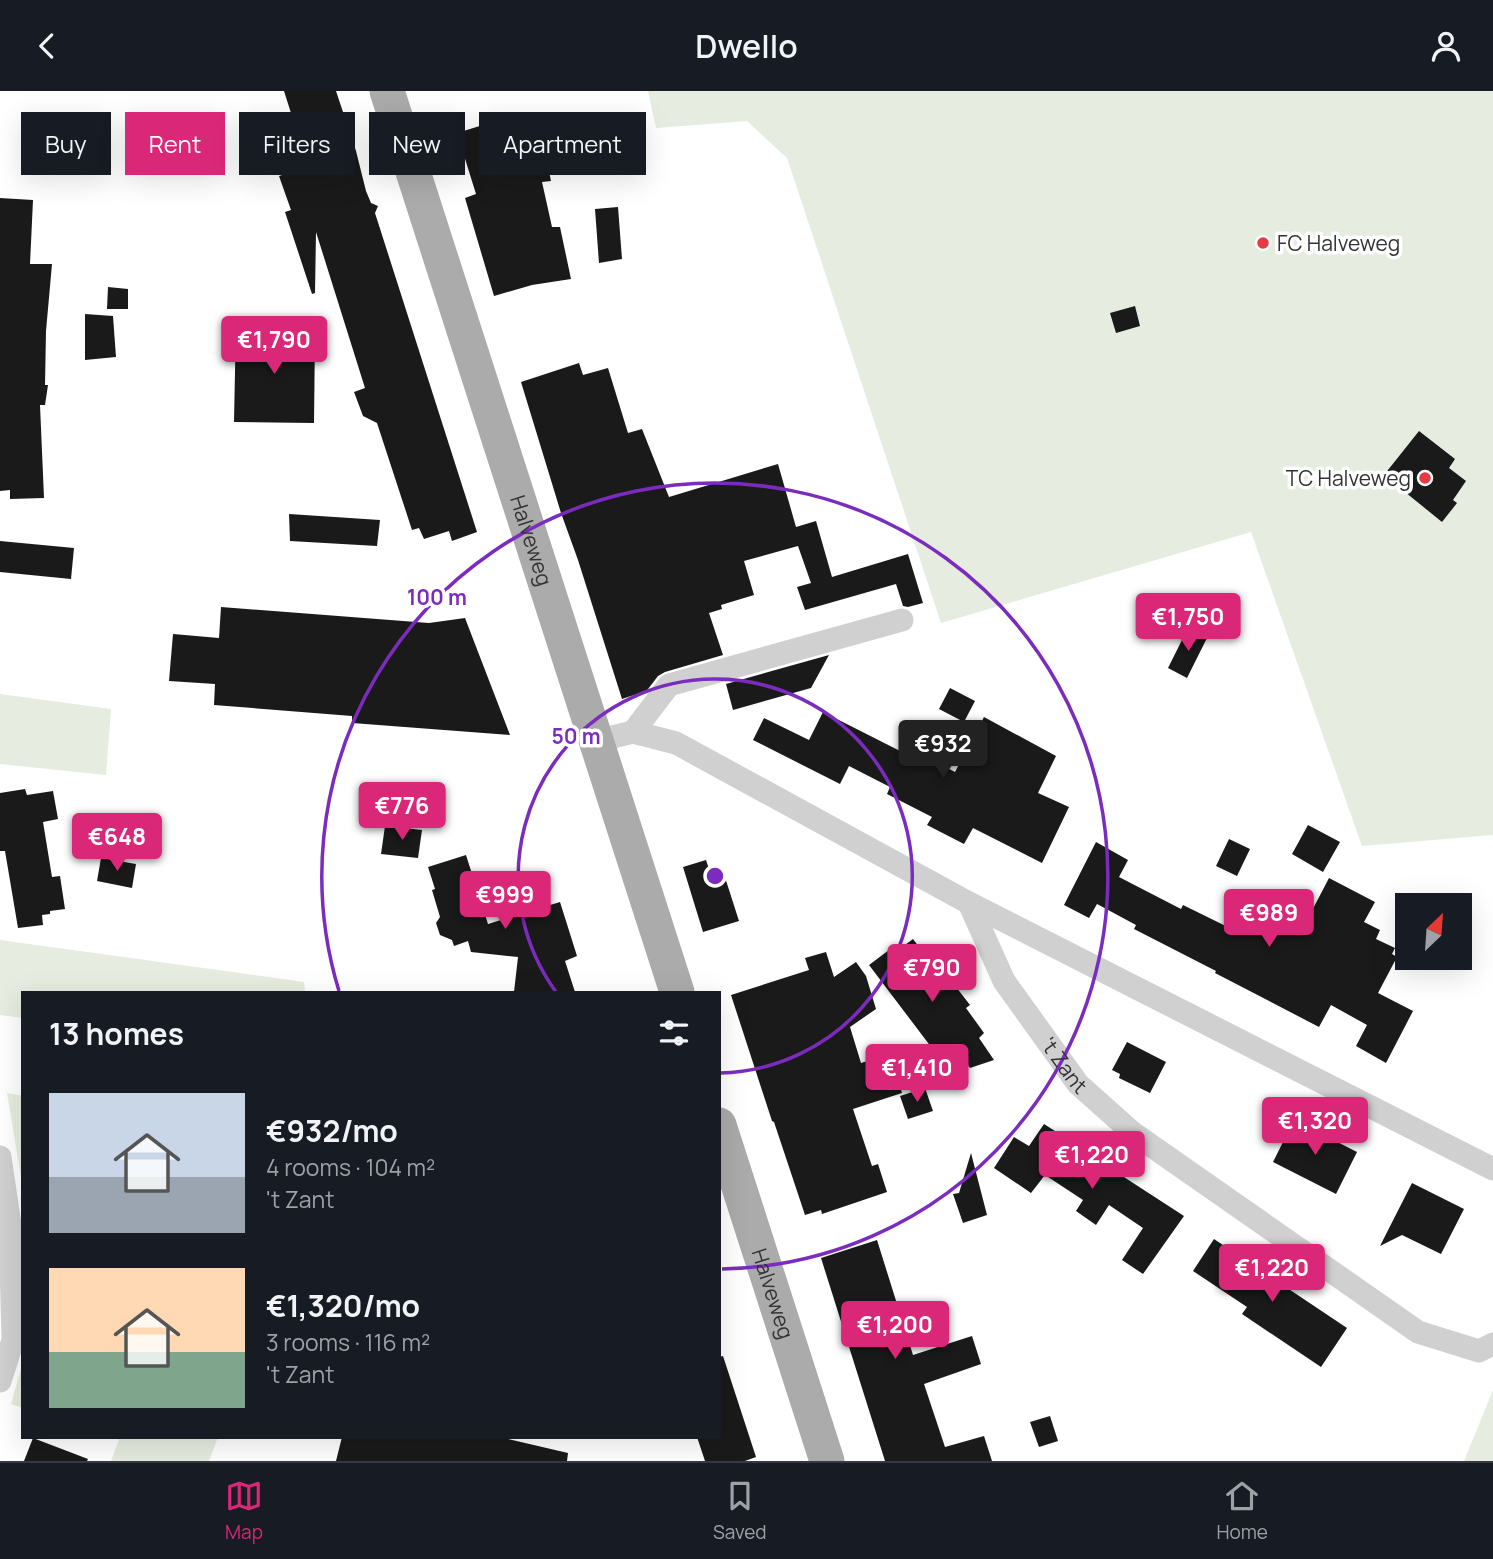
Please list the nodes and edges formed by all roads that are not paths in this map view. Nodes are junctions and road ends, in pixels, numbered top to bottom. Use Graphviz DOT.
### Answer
graph roads {
  1 [pos="387,91"];
  2 [pos="902,620"];
  3 [pos="633,732"];
  4 [pos="596,740"];
  5 [pos="969,903"];
  6 [pos="677,991"];
  7 [pos="721,1131"];
  8 [pos="0,1157"];
  9 [pos="1493,1169"];
  10 [pos="1493,1344"];
  11 [pos="0,1381"];
  12 [pos="827,1461"];
  1 -- 4 [label="main road, Halveweg"];
  2 -- 3 [label="street"];
  3 -- 4 [label="street"];
  3 -- 5 [label="street"];
  4 -- 6 [label="main road, Halveweg"];
  5 -- 9 [label="street"];
  5 -- 10 [label="street, 't Zant"];
  7 -- 12 [label="main road, Halveweg"];
  8 -- 11 [label="street"];
}
